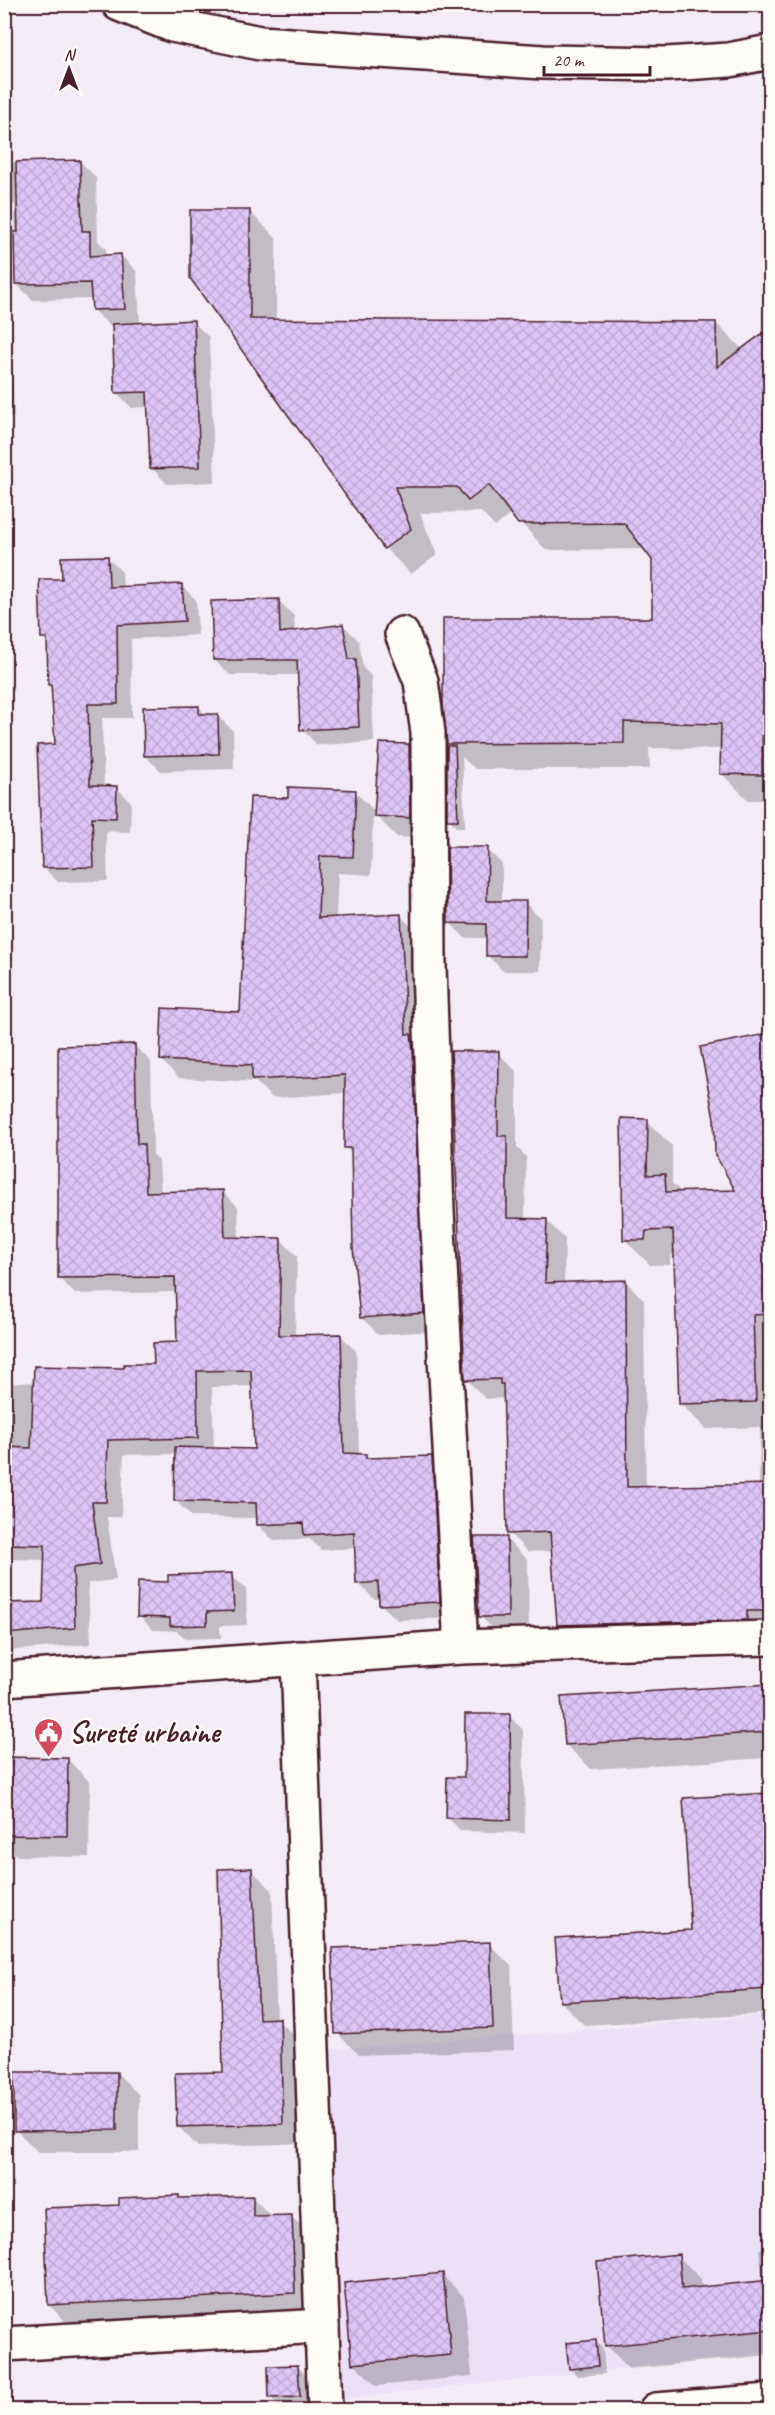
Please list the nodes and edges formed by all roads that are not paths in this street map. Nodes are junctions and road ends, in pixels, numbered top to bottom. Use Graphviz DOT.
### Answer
graph roads {
  1 [pos="119,4"];
  2 [pos="771,51"];
  3 [pos="402,634"];
  4 [pos="771,1638"];
  5 [pos="460,1647"];
  6 [pos="297,1658"];
  7 [pos="4,1679"];
  8 [pos="322,2326"];
  9 [pos="4,2344"];
  10 [pos="771,2401"];
  11 [pos="325,2410"];
  12 [pos="656,2410"];
  1 -- 2 [label="street"];
  3 -- 5 [label="street"];
  4 -- 5 [label="street"];
  5 -- 6 [label="street"];
  6 -- 7 [label="street"];
  6 -- 8 [label="street"];
  8 -- 9 [label="street"];
  8 -- 11 [label="street"];
  10 -- 12 [label="street"];
}
